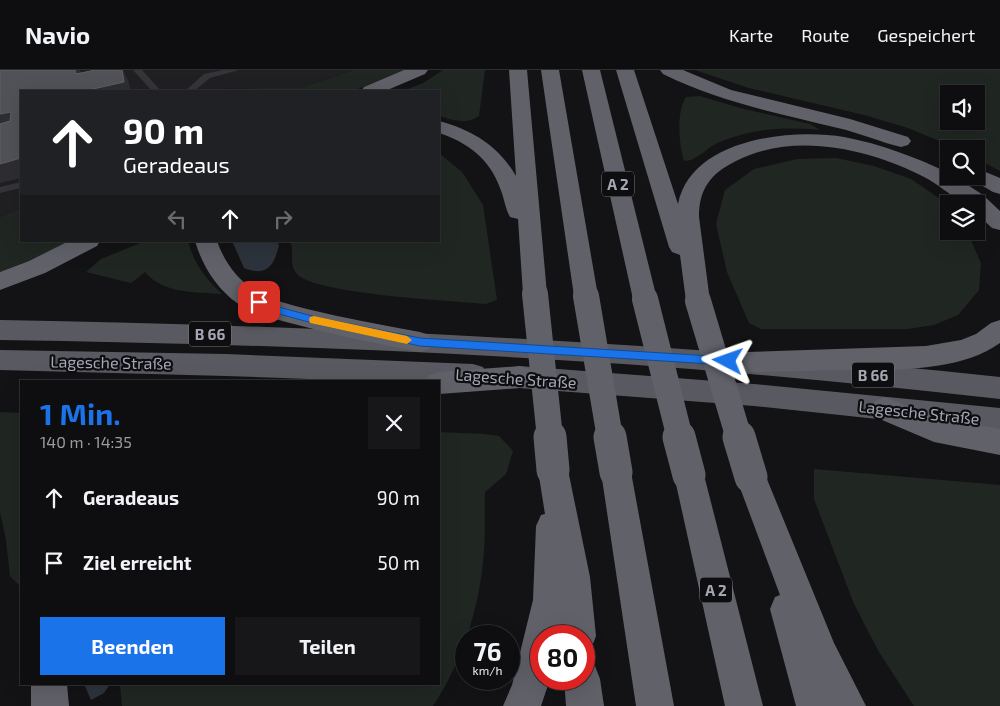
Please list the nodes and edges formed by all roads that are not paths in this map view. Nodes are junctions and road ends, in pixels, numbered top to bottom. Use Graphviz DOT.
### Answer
graph roads {
  1 [pos="137,70"];
  2 [pos="235,70"];
  3 [pos="419,70"];
  4 [pos="518,70"];
  5 [pos="550,70"];
  6 [pos="591,70"];
  7 [pos="625,70"];
  8 [pos="669,70"];
  9 [pos="156,90"];
  10 [pos="190,90"];
  11 [pos="372,90"];
  12 [pos="440,127"];
  13 [pos="931,152"];
  14 [pos="985,179"];
  15 [pos="20,185"];
  16 [pos="1000,188"];
  17 [pos="0,190"];
  18 [pos="1000,223"];
  19 [pos="87,242"];
  20 [pos="206,242"];
  21 [pos="0,281"];
  22 [pos="535,294"];
  23 [pos="698,301"];
  24 [pos="0,330"];
  25 [pos="1000,330"];
  26 [pos="420,342"];
  27 [pos="0,360"];
  28 [pos="746,362"];
  29 [pos="520,377"];
  30 [pos="440,383"];
  31 [pos="1000,388"];
  32 [pos="885,409"];
  33 [pos="1000,420"];
  34 [pos="1000,442"];
  35 [pos="553,470"];
  36 [pos="751,477"];
  37 [pos="544,625"];
  38 [pos="577,625"];
  39 [pos="49,685"];
  40 [pos="530,687"];
  41 [pos="583,690"];
  42 [pos="50,706"];
  43 [pos="522,706"];
  44 [pos="585,706"];
  45 [pos="655,706"];
  46 [pos="744,706"];
  47 [pos="815,706"];
  48 [pos="847,706"];
  1 -- 9 [label="lane"];
  2 -- 10 [label="lane"];
  3 -- 11 [label="highway"];
  4 -- 22 [label="highway"];
  5 -- 45 [label="highway, bridge"];
  6 -- 46 [label="highway, A 2, bridge"];
  7 -- 23 [label="highway"];
  8 -- 13 [label="highway"];
  12 -- 22 [label="highway"];
  14 -- 16 [label="highway"];
  15 -- 17 [label="lane"];
  18 -- 23 [label="highway"];
  19 -- 21 [label="highway"];
  20 -- 26 [label="highway"];
  22 -- 35 [label="highway, bridge"];
  23 -- 36 [label="highway, bridge"];
  24 -- 26 [label="highway, Lagesche Straße / B 66"];
  25 -- 28 [label="highway"];
  26 -- 28 [label="highway, Lagesche Straße / B 66"];
  27 -- 29 [label="highway, Lagesche Straße / B 66"];
  28 -- 31 [label="highway, Lagesche Straße / B 66"];
  29 -- 30 [label="highway"];
  29 -- 32 [label="highway, Lagesche Straße / B 66"];
  32 -- 33 [label="highway, Lagesche Straße / B 66"];
  32 -- 34 [label="highway"];
  35 -- 37 [label="highway"];
  35 -- 38 [label="highway"];
  36 -- 47 [label="highway"];
  36 -- 48 [label="highway"];
  39 -- 42 [label="highway"];
  40 -- 43 [label="highway"];
  41 -- 44 [label="highway"];
}
